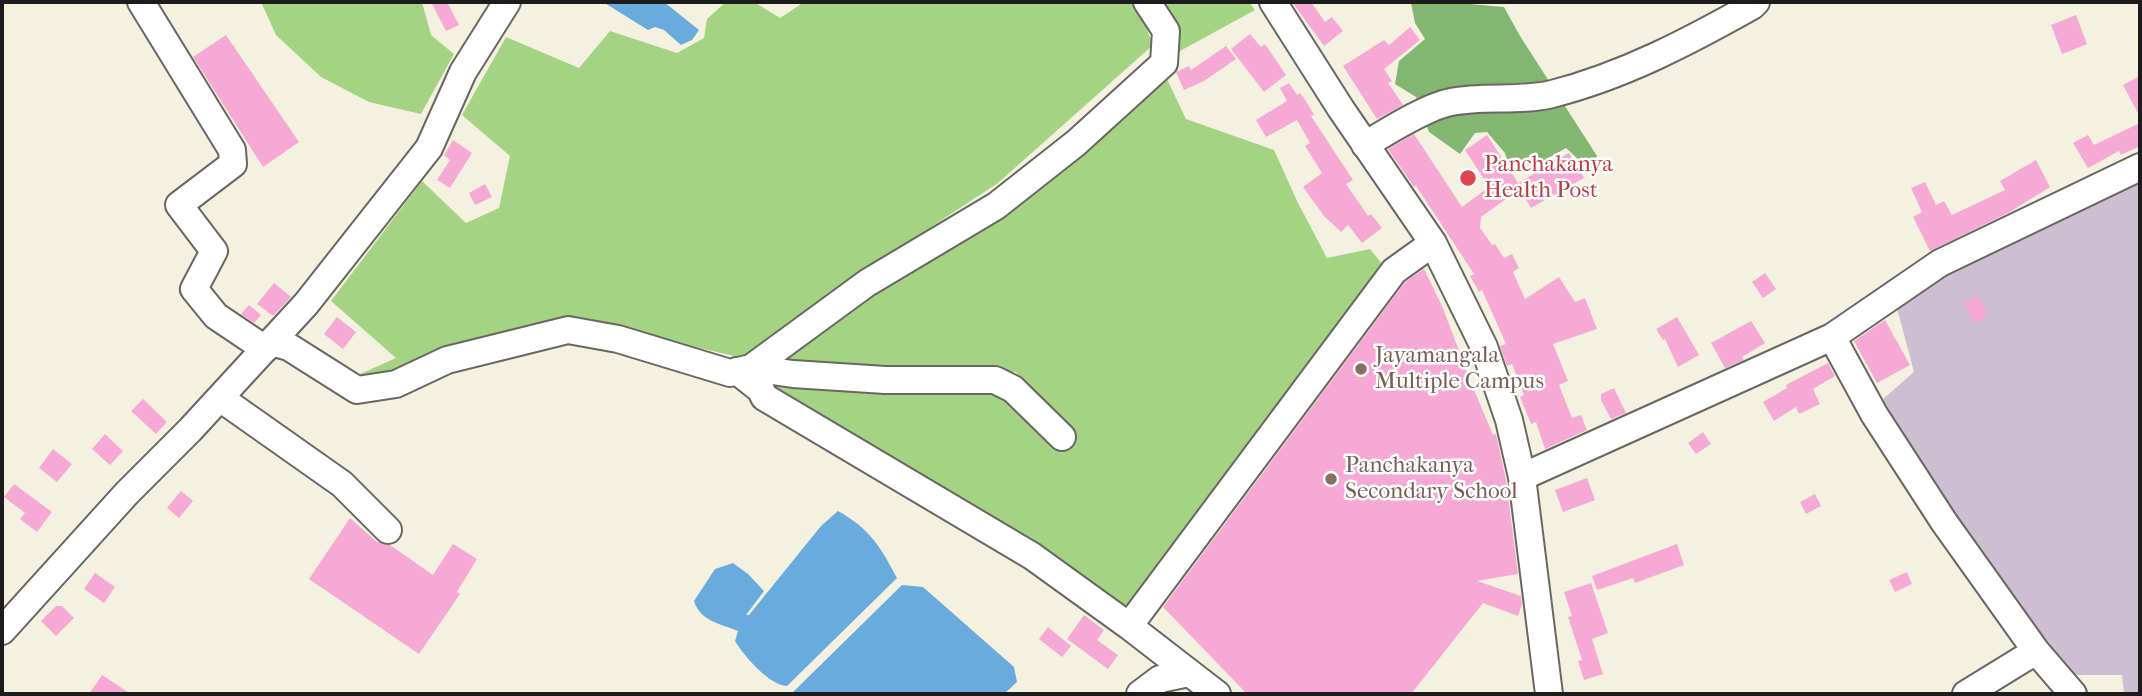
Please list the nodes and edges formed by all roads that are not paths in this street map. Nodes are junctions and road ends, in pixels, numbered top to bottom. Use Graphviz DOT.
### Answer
graph roads {
  1 [pos="141,2"];
  2 [pos="507,2"];
  3 [pos="1147,2"];
  4 [pos="1273,2"];
  5 [pos="1756,2"];
  6 [pos="1365,145"];
  7 [pos="2140,167"];
  8 [pos="1433,243"];
  9 [pos="1832,337"];
  10 [pos="268,345"];
  11 [pos="744,369"];
  12 [pos="220,398"];
  13 [pos="1062,437"];
  14 [pos="1522,477"];
  15 [pos="388,530"];
  16 [pos="1129,625"];
  17 [pos="2,631"];
  18 [pos="2036,651"];
  19 [pos="1189,673"];
  20 [pos="1140,694"];
  21 [pos="1217,694"];
  22 [pos="1549,694"];
  23 [pos="1966,694"];
  24 [pos="2073,694"];
  1 -- 10 [label="street"];
  2 -- 10 [label="street"];
  3 -- 11 [label="street"];
  4 -- 6 [label="street"];
  5 -- 6 [label="street"];
  6 -- 8 [label="street"];
  7 -- 9 [label="street"];
  8 -- 14 [label="street"];
  8 -- 16 [label="street"];
  9 -- 14 [label="street"];
  9 -- 18 [label="street"];
  10 -- 11 [label="street"];
  10 -- 12 [label="street"];
  11 -- 13 [label="street"];
  11 -- 16 [label="street"];
  12 -- 15 [label="street"];
  12 -- 17 [label="street"];
  14 -- 22 [label="street"];
  16 -- 19 [label="street"];
  18 -- 23 [label="street"];
  18 -- 24 [label="street"];
  19 -- 20 [label="street"];
  19 -- 21 [label="street"];
}
